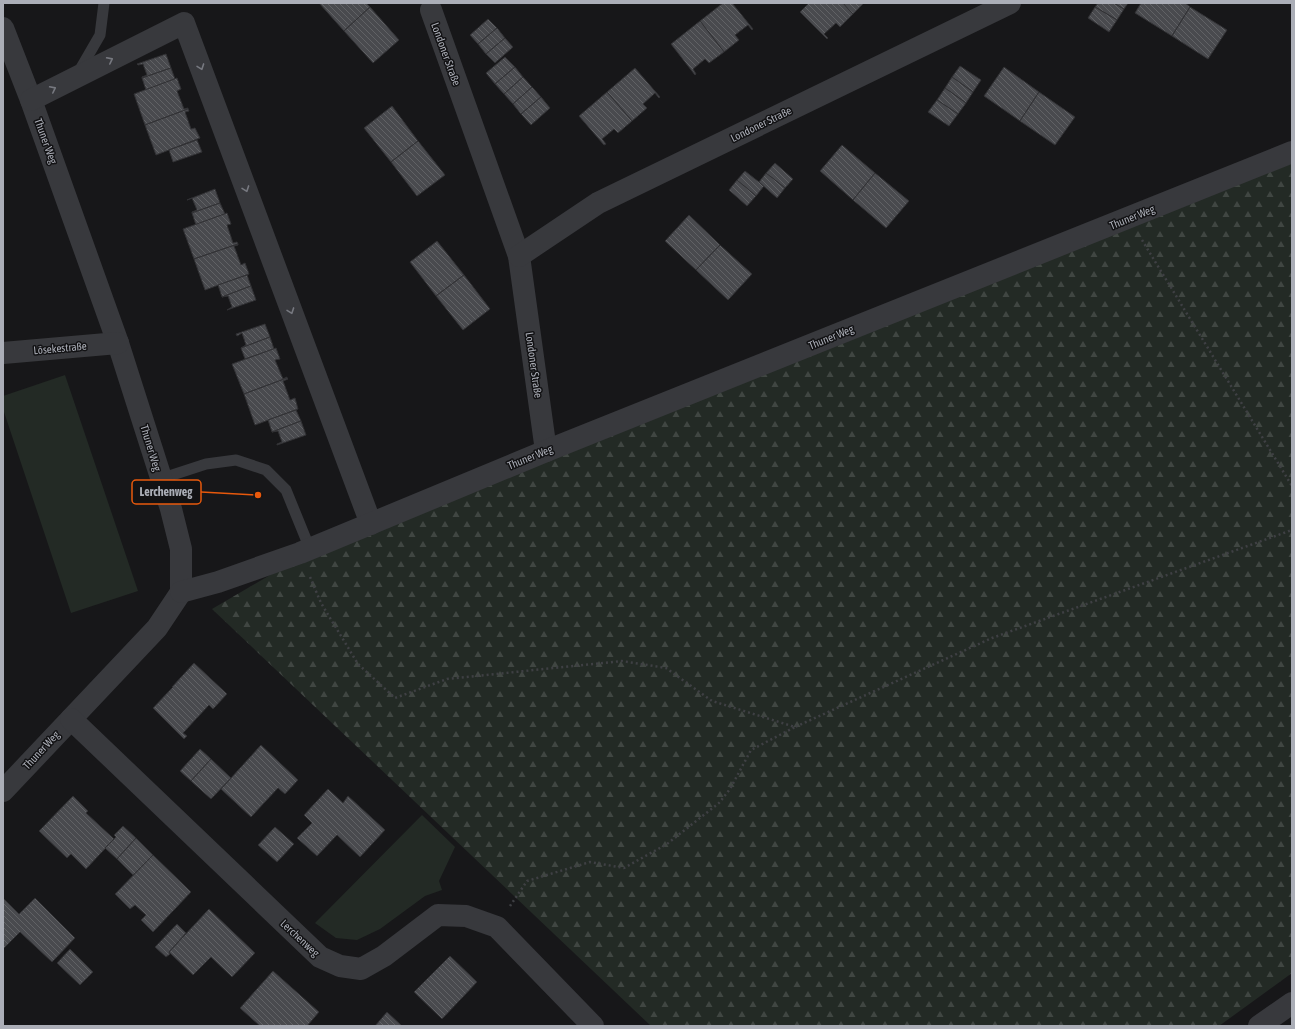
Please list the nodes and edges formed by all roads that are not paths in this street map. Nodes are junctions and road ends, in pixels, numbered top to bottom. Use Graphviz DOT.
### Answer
graph roads {
  1 [pos="104,3"];
  2 [pos="1010,3"];
  3 [pos="431,10"];
  4 [pos="3,28"];
  5 [pos="75,77"];
  6 [pos="31,100"];
  7 [pos="1292,152"];
  8 [pos="519,256"];
  9 [pos="118,343"];
  10 [pos="3,353"];
  11 [pos="546,451"];
  12 [pos="160,479"];
  13 [pos="371,524"];
  14 [pos="305,551"];
  15 [pos="181,592"];
  16 [pos="71,719"];
  17 [pos="3,791"];
  18 [pos="1292,1003"];
  19 [pos="593,1026"];
  20 [pos="1259,1026"];
  1 -- 5 [label="lane"];
  2 -- 8 [label="street, Londoner Straße"];
  3 -- 8 [label="street, Londoner Straße"];
  4 -- 6 [label="street, Thuner Weg"];
  6 -- 5 [label="street, one-way"];
  5 -- 13 [label="street, one-way"];
  6 -- 9 [label="street, Thuner Weg"];
  7 -- 11 [label="street, Thuner Weg"];
  8 -- 11 [label="street, Londoner Straße"];
  9 -- 10 [label="street, Lösekestraße"];
  9 -- 12 [label="street, Thuner Weg"];
  11 -- 13 [label="street, Thuner Weg"];
  12 -- 14 [label="lane"];
  12 -- 15 [label="street, Thuner Weg"];
  13 -- 14 [label="street, Thuner Weg"];
  14 -- 15 [label="street, Thuner Weg"];
  15 -- 16 [label="street, Thuner Weg"];
  16 -- 17 [label="street, Thuner Weg"];
  16 -- 19 [label="street, Lerchenweg"];
  18 -- 20 [label="street"];
}
